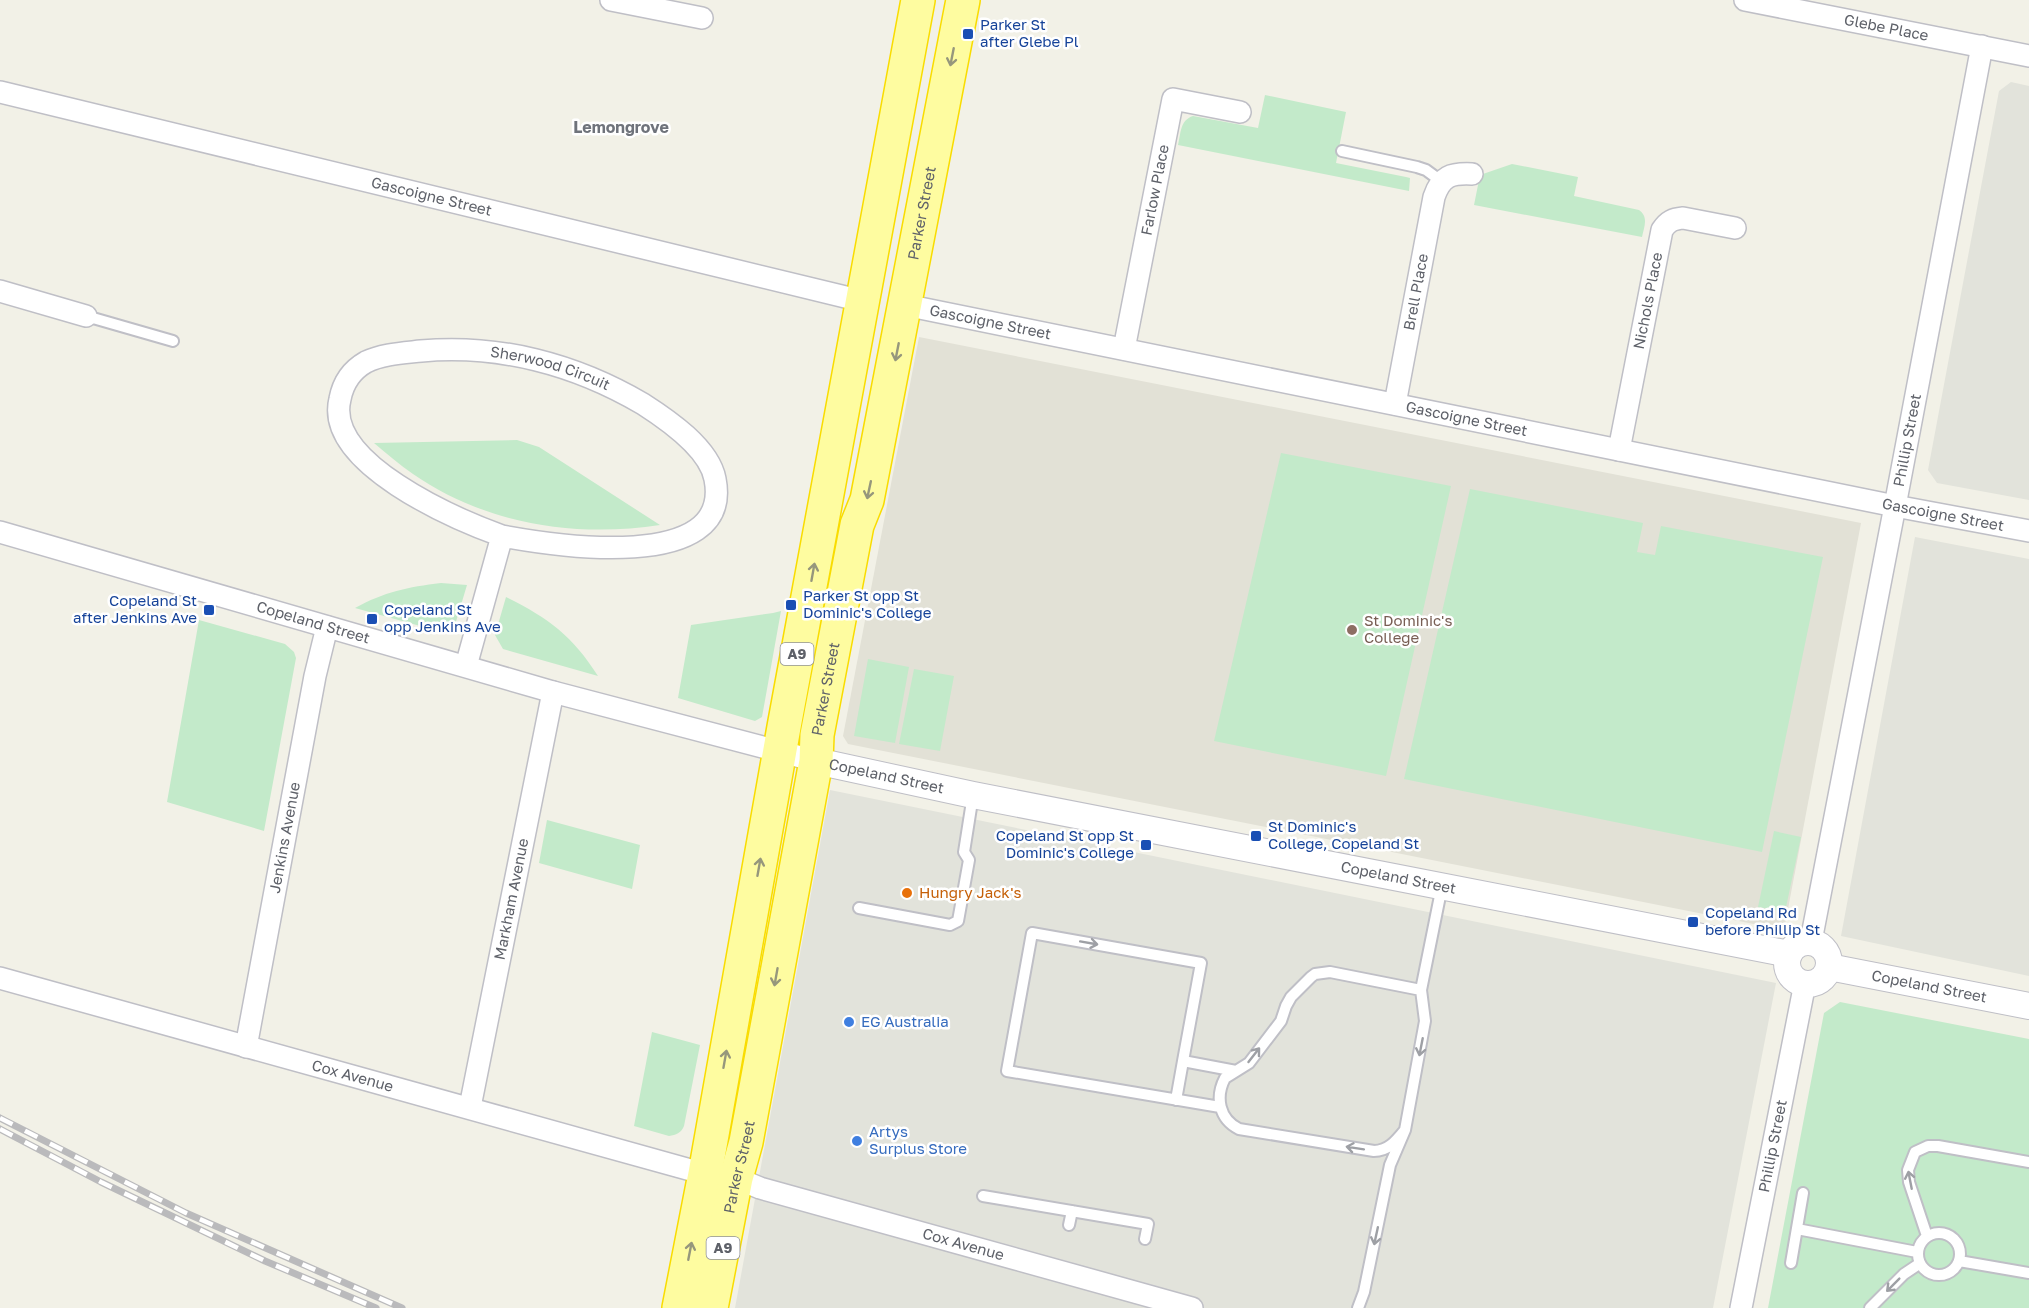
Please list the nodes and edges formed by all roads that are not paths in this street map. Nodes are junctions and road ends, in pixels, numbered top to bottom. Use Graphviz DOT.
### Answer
graph roads {
  1 [pos="611,0"];
  2 [pos="918,0"];
  3 [pos="963,0"];
  4 [pos="1745,0"];
  5 [pos="702,18"];
  6 [pos="1982,46"];
  7 [pos="2029,56"];
  8 [pos="0,92"];
  9 [pos="1240,112"];
  10 [pos="1342,151"];
  11 [pos="1472,174"];
  12 [pos="1441,181"];
  13 [pos="1735,228"];
  14 [pos="0,291"];
  15 [pos="862,301"];
  16 [pos="905,305"];
  17 [pos="86,316"];
  18 [pos="172,341"];
  19 [pos="1124,349"];
  20 [pos="1395,404"];
  21 [pos="1619,450"];
  22 [pos="1895,506"];
  23 [pos="2029,531"];
  24 [pos="0,532"];
  25 [pos="502,536"];
  26 [pos="327,627"];
  27 [pos="466,666"];
  28 [pos="553,692"];
  29 [pos="779,752"];
  30 [pos="816,761"];
  31 [pos="973,795"];
  32 [pos="1442,886"];
  33 [pos="859,908"];
  34 [pos="1800,948"];
  35 [pos="1829,967"];
  36 [pos="0,978"];
  37 [pos="1805,983"];
  38 [pos="1421,990"];
  39 [pos="2029,1006"];
  40 [pos="246,1047"];
  41 [pos="1183,1061"];
  42 [pos="1236,1071"];
  43 [pos="1176,1100"];
  44 [pos="470,1107"];
  45 [pos="1220,1107"];
  46 [pos="1405,1130"];
  47 [pos="2029,1162"];
  48 [pos="720,1176"];
  49 [pos="1803,1193"];
  50 [pos="983,1196"];
  51 [pos="1072,1211"];
  52 [pos="1069,1225"];
  53 [pos="1797,1229"];
  54 [pos="1927,1236"];
  55 [pos="1145,1239"];
  56 [pos="1917,1252"];
  57 [pos="1959,1261"];
  58 [pos="1791,1263"];
  59 [pos="1919,1264"];
  60 [pos="2029,1273"];
  61 [pos="679,1308"];
  62 [pos="711,1308"];
  63 [pos="1192,1308"];
  64 [pos="1358,1308"];
  65 [pos="1741,1308"];
  66 [pos="1870,1308"];
  1 -- 5 [label="street"];
  2 -- 15 [label="highway, Parker Street / A9"];
  3 -- 16 [label="highway, Parker Street / A9, one-way"];
  4 -- 6 [label="street, Glebe Place"];
  6 -- 7 [label="street, Glebe Place"];
  6 -- 22 [label="street, Phillip Street"];
  8 -- 15 [label="street, Gascoigne Street"];
  9 -- 19 [label="street, Farlow Place"];
  10 -- 12 [label="lane"];
  11 -- 12 [label="street"];
  12 -- 20 [label="street, Brell Place"];
  13 -- 21 [label="street, Nichols Place"];
  14 -- 17 [label="street"];
  29 -- 15 [label="highway, Parker Street / A9, one-way"];
  16 -- 19 [label="street, Gascoigne Street"];
  16 -- 30 [label="highway, Parker Street / A9, one-way"];
  17 -- 18 [label="lane"];
  19 -- 20 [label="street, Gascoigne Street"];
  20 -- 21 [label="street, Gascoigne Street"];
  21 -- 22 [label="street, Gascoigne Street"];
  22 -- 23 [label="street, Gascoigne Street"];
  22 -- 34 [label="street, Phillip Street"];
  24 -- 26 [label="street, Copeland Street"];
  25 -- 25 [label="street, Sherwood Circuit"];
  25 -- 27 [label="street"];
  26 -- 27 [label="street, Copeland Street"];
  26 -- 40 [label="street, Jenkins Avenue"];
  27 -- 28 [label="street, Copeland Street"];
  28 -- 29 [label="street, Copeland Street"];
  28 -- 44 [label="street, Markham Avenue"];
  29 -- 30 [label="street, Copeland Street"];
  48 -- 29 [label="highway, Parker Street / A9, one-way"];
  30 -- 31 [label="street, Copeland Street"];
  30 -- 48 [label="highway, Parker Street / A9, one-way"];
  31 -- 32 [label="street, Copeland Street"];
  31 -- 33 [label="lane"];
  32 -- 34 [label="street, Copeland Street"];
  32 -- 38 [label="lane"];
  34 -- 35 [label="street"];
  34 -- 37 [label="street"];
  35 -- 37 [label="street"];
  35 -- 39 [label="street, Copeland Street"];
  36 -- 40 [label="street, Cox Avenue"];
  37 -- 65 [label="street, Phillip Street"];
  42 -- 38 [label="lane, one-way"];
  38 -- 46 [label="lane, one-way"];
  40 -- 44 [label="street, Cox Avenue"];
  41 -- 42 [label="lane"];
  41 -- 43 [label="lane"];
  43 -- 41 [label="lane, one-way"];
  42 -- 45 [label="lane"];
  43 -- 45 [label="lane"];
  44 -- 48 [label="street, Cox Avenue"];
  46 -- 45 [label="lane, one-way"];
  46 -- 64 [label="lane, one-way"];
  54 -- 47 [label="lane, one-way"];
  61 -- 48 [label="highway, Parker Street / A9, one-way"];
  48 -- 62 [label="highway, Parker Street / A9"];
  48 -- 63 [label="street, Cox Avenue"];
  49 -- 53 [label="lane"];
  50 -- 51 [label="lane"];
  51 -- 52 [label="lane"];
  51 -- 55 [label="lane"];
  53 -- 56 [label="lane"];
  53 -- 58 [label="lane"];
  54 -- 56 [label="lane"];
  54 -- 57 [label="lane"];
  56 -- 59 [label="lane"];
  57 -- 59 [label="lane"];
  57 -- 60 [label="lane"];
  59 -- 66 [label="lane, one-way"];
}
